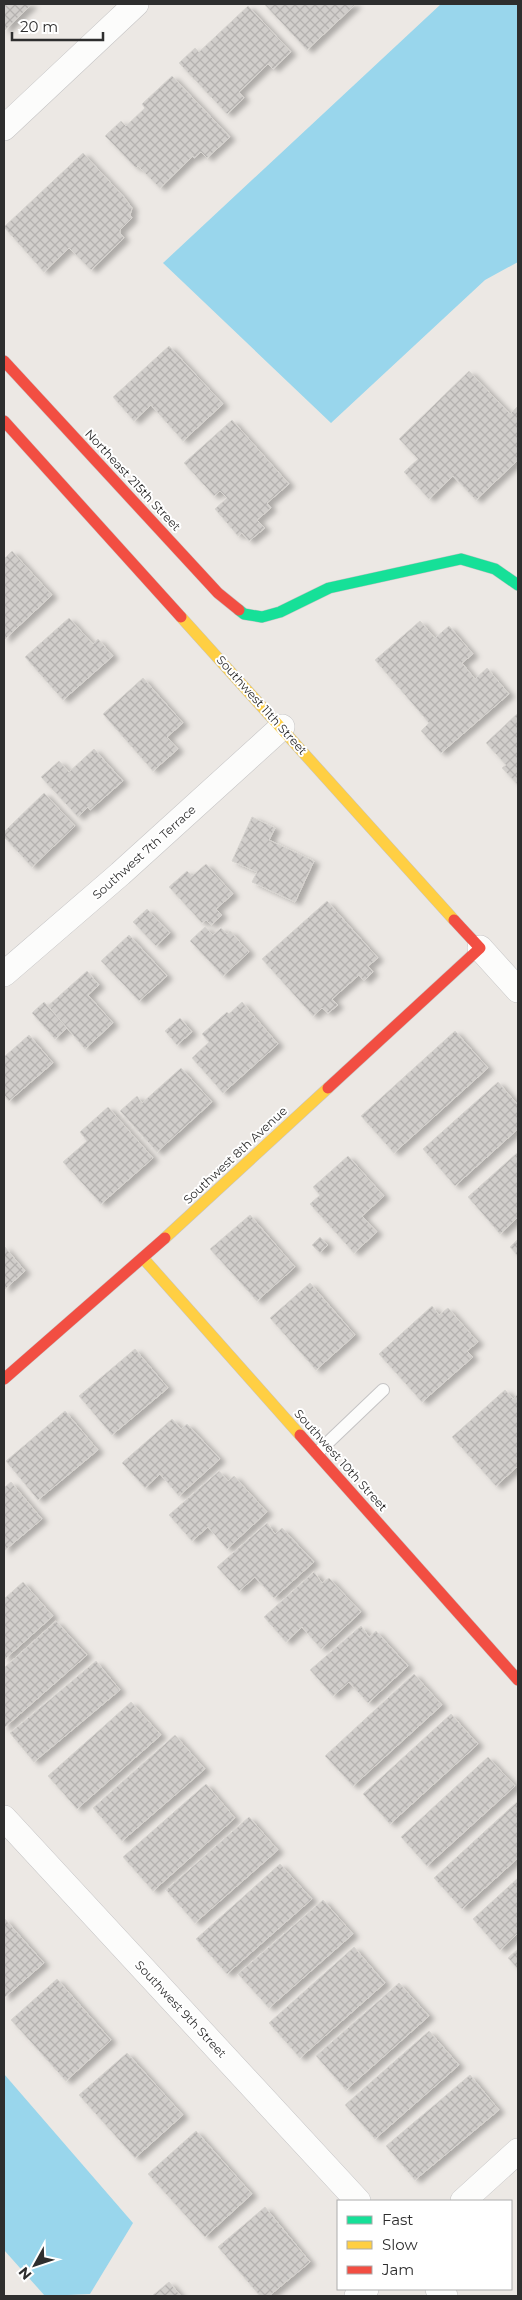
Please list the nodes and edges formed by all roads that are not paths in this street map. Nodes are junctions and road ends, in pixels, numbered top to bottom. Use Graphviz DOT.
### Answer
graph roads {
  1 [pos="136,4"];
  2 [pos="4,128"];
  3 [pos="4,361"];
  4 [pos="4,421"];
  5 [pos="518,585"];
  6 [pos="282,727"];
  7 [pos="480,948"];
  8 [pos="4,974"];
  9 [pos="518,990"];
  10 [pos="143,1258"];
  11 [pos="4,1379"];
  12 [pos="383,1390"];
  13 [pos="317,1453"];
  14 [pos="518,1680"];
  15 [pos="4,1818"];
  16 [pos="518,2151"];
  17 [pos="357,2200"];
  18 [pos="464,2200"];
  1 -- 2 [label="street"];
  3 -- 5 [label="street, Northeast 215th Street"];
  4 -- 6 [label="street, Southwest 11th Street"];
  6 -- 7 [label="street, Southwest 11th Street"];
  6 -- 8 [label="street, Southwest 7th Terrace"];
  7 -- 9 [label="street, Southwest 11th Street"];
  7 -- 10 [label="street, Southwest 8th Avenue"];
  10 -- 11 [label="street, Southwest 8th Avenue"];
  10 -- 13 [label="street, Southwest 10th Street"];
  12 -- 13 [label="lane"];
  13 -- 14 [label="street, Southwest 10th Street"];
  15 -- 17 [label="street, Southwest 9th Street"];
  16 -- 18 [label="street"];
}
